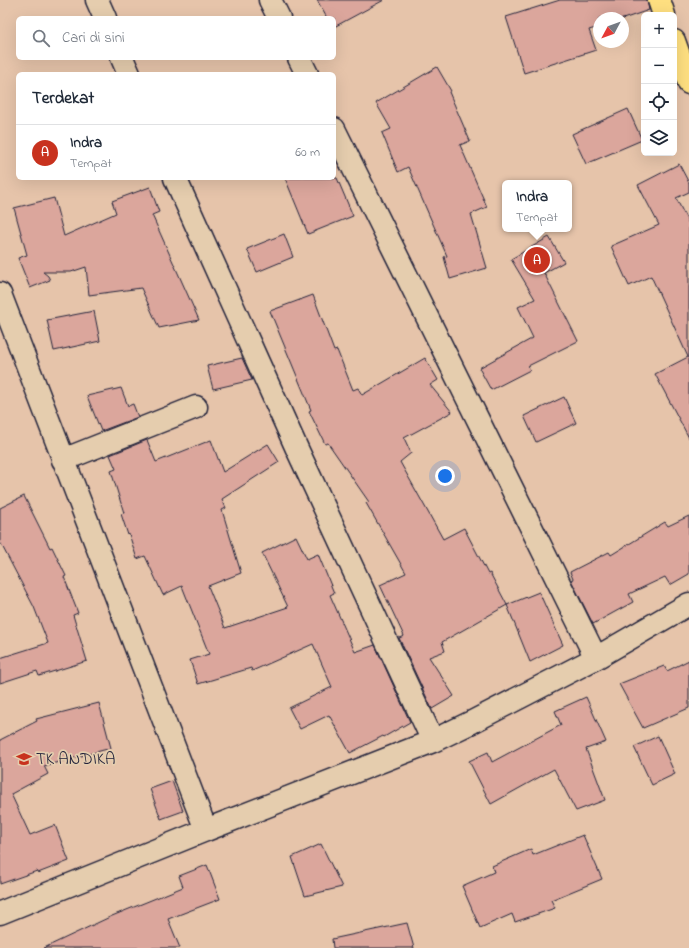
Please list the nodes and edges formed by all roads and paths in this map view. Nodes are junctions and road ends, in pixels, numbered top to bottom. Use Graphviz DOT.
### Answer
graph roads {
  1 [pos="97,0"];
  2 [pos="270,0"];
  3 [pos="659,0"];
  4 [pos="663,12"];
  5 [pos="104,16"];
  6 [pos="278,16"];
  7 [pos="676,48"];
  8 [pos="123,60"];
  9 [pos="300,60"];
  10 [pos="128,72"];
  11 [pos="306,72"];
  12 [pos="689,83"];
  13 [pos="336,133"];
  14 [pos="176,180"];
  15 [pos="0,294"];
  16 [pos="196,407"];
  17 [pos="63,460"];
  18 [pos="689,604"];
  19 [pos="596,658"];
  20 [pos="433,740"];
  21 [pos="206,830"];
  22 [pos="0,913"];
  1 -- 5 [label="street"];
  2 -- 6 [label="street"];
  3 -- 4 [label="main road"];
  7 -- 12 [label="main road"];
  8 -- 10 [label="street"];
  9 -- 11 [label="street"];
  13 -- 19 [label="street"];
  14 -- 20 [label="street"];
  15 -- 17 [label="street"];
  16 -- 17 [label="street"];
  17 -- 21 [label="street"];
  18 -- 19 [label="street"];
  19 -- 20 [label="street"];
  20 -- 21 [label="street"];
  21 -- 22 [label="street"];
}
